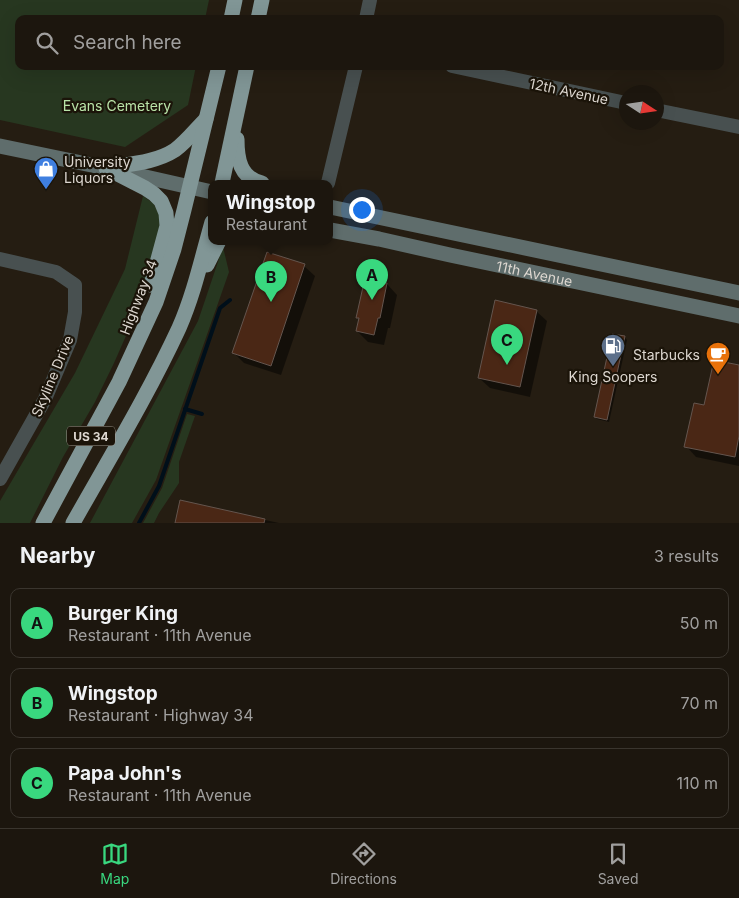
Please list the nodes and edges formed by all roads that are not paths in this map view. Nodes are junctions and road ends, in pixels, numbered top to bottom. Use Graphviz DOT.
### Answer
graph roads {
  1 [pos="235,0"];
  2 [pos="262,0"];
  3 [pos="370,0"];
  4 [pos="232,15"];
  5 [pos="259,15"];
  6 [pos="367,15"];
  7 [pos="218,70"];
  8 [pos="247,70"];
  9 [pos="355,70"];
  10 [pos="471,70"];
  11 [pos="619,102"];
  12 [pos="238,111"];
  13 [pos="664,112"];
  14 [pos="207,118"];
  15 [pos="739,127"];
  16 [pos="0,146"];
  17 [pos="106,168"];
  18 [pos="223,180"];
  19 [pos="252,180"];
  20 [pos="329,180"];
  21 [pos="190,186"];
  22 [pos="208,191"];
  23 [pos="333,208"];
  24 [pos="333,231"];
  25 [pos="208,236"];
  26 [pos="217,245"];
  27 [pos="0,260"];
  28 [pos="739,293"];
  29 [pos="190,300"];
  30 [pos="739,316"];
  31 [pos="136,348"];
  32 [pos="0,479"];
  33 [pos="44,523"];
  34 [pos="73,523"];
  1 -- 4 [label="highway"];
  2 -- 5 [label="highway"];
  3 -- 6 [label="street"];
  7 -- 14 [label="highway, Highway 34 / US 34"];
  8 -- 12 [label="highway"];
  9 -- 20 [label="street"];
  10 -- 11 [label="street, 12th Avenue"];
  12 -- 18 [label="highway"];
  12 -- 19 [label="highway"];
  13 -- 15 [label="street"];
  14 -- 17 [label="highway"];
  14 -- 21 [label="highway, Highway 34 / US 34"];
  16 -- 17 [label="main road"];
  17 -- 21 [label="main road"];
  17 -- 31 [label="highway"];
  21 -- 22 [label="main road"];
  21 -- 31 [label="highway, Highway 34 / US 34"];
  23 -- 28 [label="main road, 11th Avenue"];
  24 -- 30 [label="main road, 11th Avenue"];
  25 -- 29 [label="highway, US 34"];
  26 -- 29 [label="highway"];
  27 -- 32 [label="street, Skyline Drive"];
  29 -- 34 [label="highway, US 34"];
  31 -- 33 [label="highway, Highway 34 / US 34"];
}
